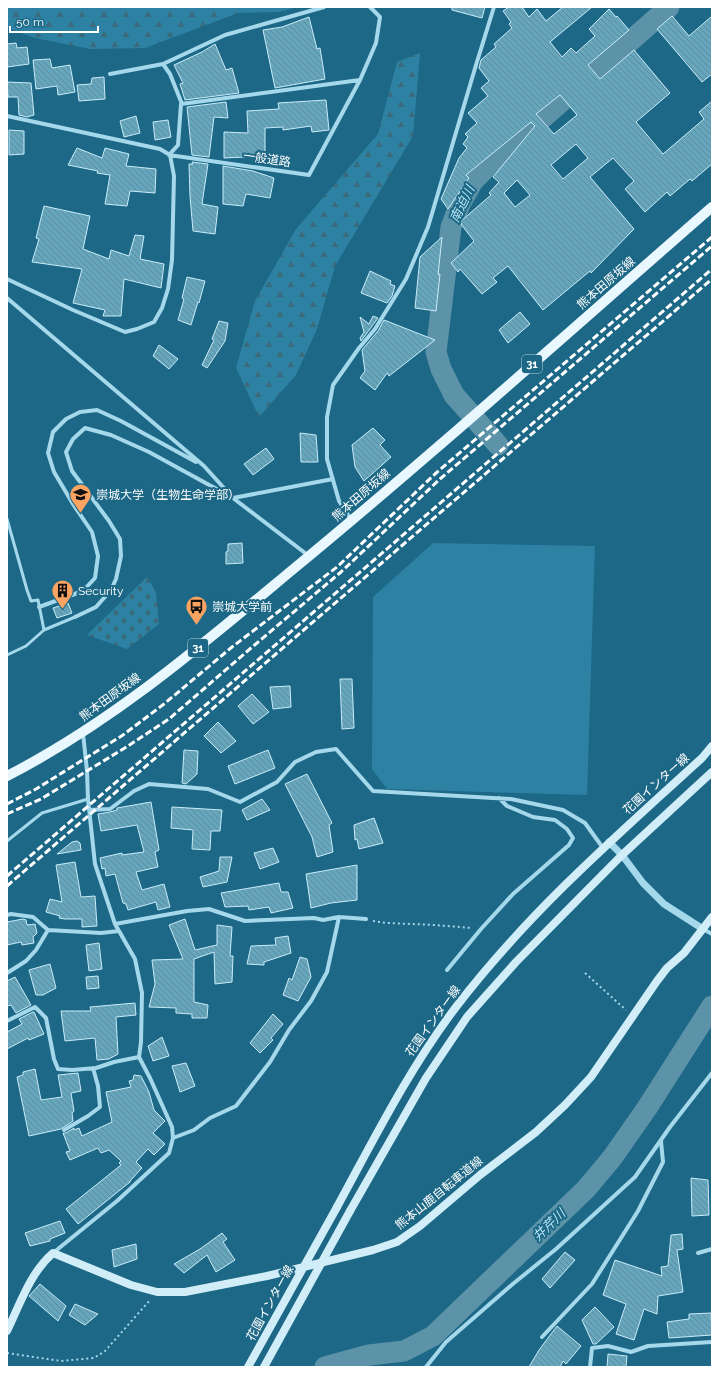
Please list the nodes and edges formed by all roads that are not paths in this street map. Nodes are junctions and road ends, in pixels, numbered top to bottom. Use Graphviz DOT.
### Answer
graph roads {
  1 [pos="324,7"];
  2 [pos="370,7"];
  3 [pos="494,7"];
  4 [pos="162,64"];
  5 [pos="110,74"];
  6 [pos="360,80"];
  7 [pos="182,104"];
  8 [pos="7,116"];
  9 [pos="169,154"];
  10 [pos="712,209"];
  11 [pos="7,279"];
  12 [pos="7,298"];
  13 [pos="204,466"];
  14 [pos="332,479"];
  15 [pos="234,498"];
  16 [pos="7,519"];
  17 [pos="352,521"];
  18 [pos="309,557"];
  19 [pos="39,607"];
  20 [pos="75,617"];
  21 [pos="44,630"];
  22 [pos="7,655"];
  23 [pos="82,733"];
  24 [pos="712,746"];
  25 [pos="712,772"];
  26 [pos="7,776"];
  27 [pos="498,798"];
  28 [pos="88,799"];
  29 [pos="90,810"];
  30 [pos="7,841"];
  31 [pos="606,845"];
  32 [pos="622,855"];
  33 [pos="7,915"];
  34 [pos="339,917"];
  35 [pos="712,917"];
  36 [pos="366,919"];
  37 [pos="115,924"];
  38 [pos="703,929"];
  39 [pos="48,930"];
  40 [pos="119,931"];
  41 [pos="712,934"];
  42 [pos="447,970"];
  43 [pos="7,973"];
  44 [pos="7,1021"];
  45 [pos="139,1057"];
  46 [pos="94,1068"];
  47 [pos="712,1073"];
  48 [pos="64,1130"];
  49 [pos="173,1138"];
  50 [pos="661,1140"];
  51 [pos="712,1249"];
  52 [pos="53,1253"];
  53 [pos="698,1253"];
  54 [pos="7,1331"];
  55 [pos="542,1337"];
  56 [pos="712,1342"];
  57 [pos="248,1367"];
  58 [pos="264,1367"];
  59 [pos="426,1367"];
  60 [pos="590,1367"];
  1 -- 4 [label="street"];
  2 -- 6 [label="street, 一般道路"];
  3 -- 14 [label="street"];
  4 -- 5 [label="street"];
  4 -- 7 [label="street"];
  6 -- 7 [label="street"];
  6 -- 9 [label="street, 一般道路"];
  7 -- 9 [label="street"];
  8 -- 9 [label="street"];
  9 -- 11 [label="street"];
  10 -- 17 [label="main road, 熊本田原坂線 / 31"];
  12 -- 13 [label="street"];
  13 -- 15 [label="street"];
  13 -- 19 [label="street"];
  14 -- 15 [label="street"];
  14 -- 17 [label="street"];
  15 -- 18 [label="street"];
  15 -- 20 [label="street"];
  16 -- 19 [label="lane"];
  17 -- 18 [label="main road, 熊本田原坂線 / 31"];
  18 -- 23 [label="main road, 熊本田原坂線 / 31"];
  19 -- 21 [label="lane"];
  20 -- 21 [label="lane"];
  21 -- 22 [label="lane"];
  23 -- 26 [label="main road, 熊本田原坂線 / 31"];
  23 -- 28 [label="street"];
  24 -- 31 [label="main road, 花園インター線"];
  25 -- 32 [label="main road"];
  27 -- 29 [label="street"];
  27 -- 31 [label="street"];
  27 -- 42 [label="street"];
  28 -- 29 [label="street"];
  28 -- 30 [label="lane"];
  29 -- 37 [label="street"];
  31 -- 32 [label="street"];
  31 -- 57 [label="main road, 花園インター線, bridge"];
  32 -- 38 [label="street"];
  32 -- 58 [label="main road, bridge"];
  33 -- 39 [label="street"];
  34 -- 36 [label="street"];
  34 -- 37 [label="street"];
  34 -- 49 [label="street"];
  35 -- 38 [label="main road, 熊本山鹿自転車道線"];
  37 -- 40 [label="street"];
  38 -- 41 [label="street"];
  38 -- 52 [label="main road, 熊本山鹿自転車道線"];
  39 -- 40 [label="street"];
  39 -- 43 [label="street"];
  40 -- 45 [label="street"];
  44 -- 46 [label="street"];
  45 -- 46 [label="street"];
  45 -- 49 [label="street"];
  46 -- 48 [label="street"];
  47 -- 50 [label="street"];
  49 -- 52 [label="street"];
  50 -- 55 [label="street"];
  50 -- 59 [label="street"];
  51 -- 53 [label="street"];
  52 -- 54 [label="main road"];
  56 -- 60 [label="street"];
}
